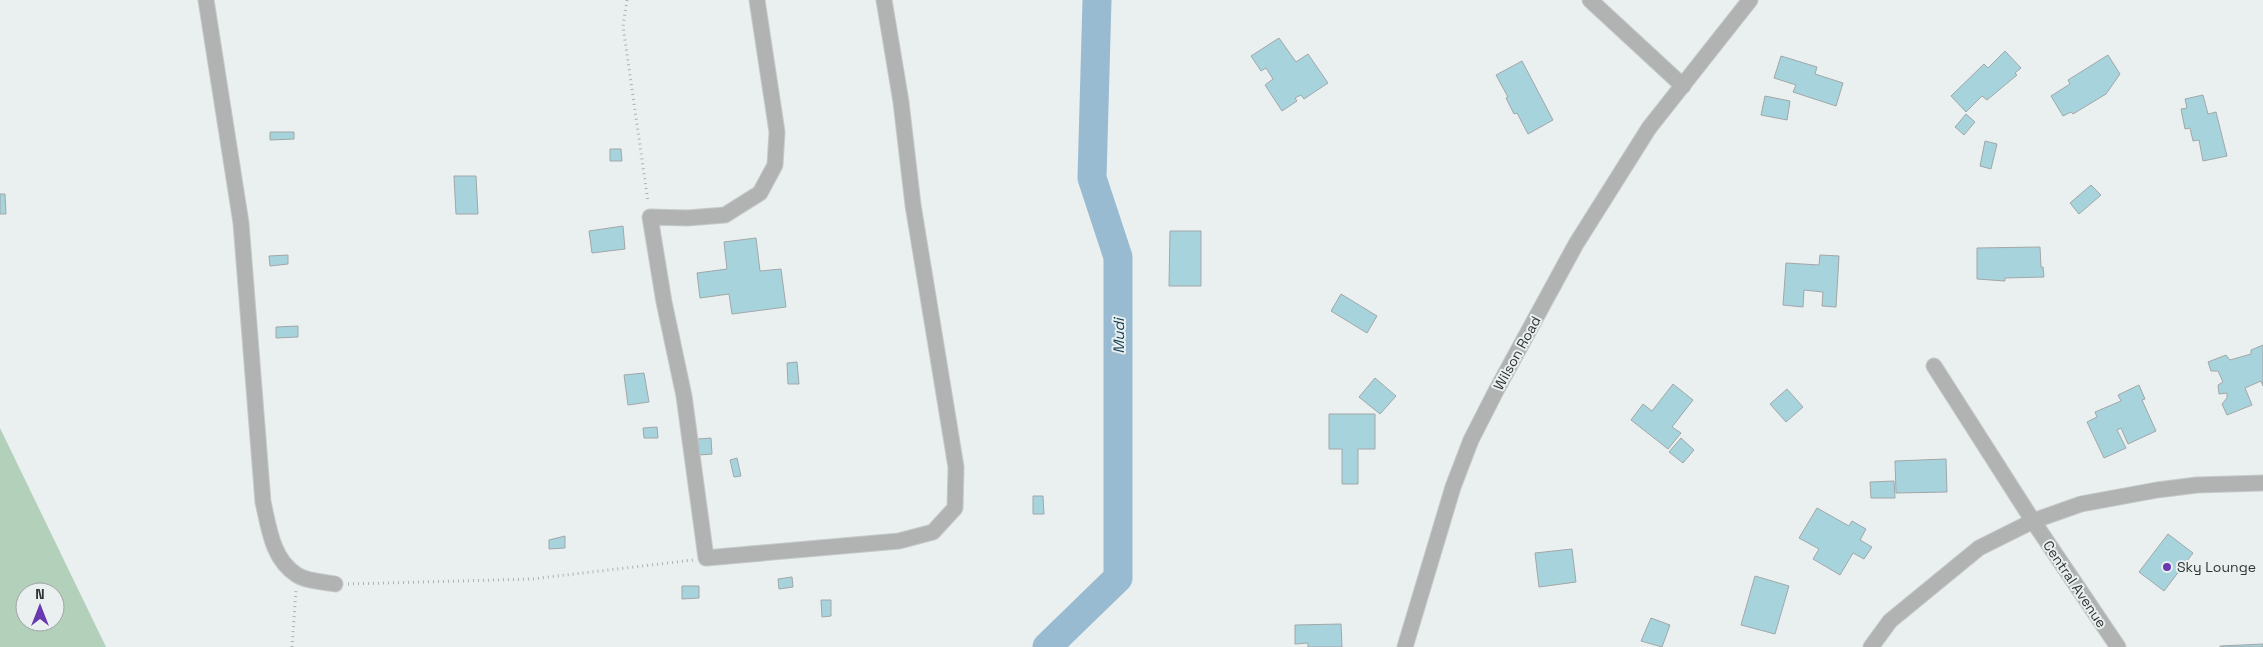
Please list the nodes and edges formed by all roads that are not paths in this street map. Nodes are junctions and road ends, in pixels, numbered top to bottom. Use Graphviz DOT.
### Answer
graph roads {
  1 [pos="206,0"];
  2 [pos="757,0"];
  3 [pos="884,0"];
  4 [pos="1590,0"];
  5 [pos="1750,0"];
  6 [pos="1683,86"];
  7 [pos="1934,366"];
  8 [pos="2263,483"];
  9 [pos="2033,521"];
  10 [pos="335,584"];
  11 [pos="1405,647"];
  12 [pos="1872,647"];
  13 [pos="2118,647"];
  1 -- 10 [label="street"];
  2 -- 3 [label="street"];
  4 -- 6 [label="street"];
  5 -- 6 [label="street, Wilson Road"];
  6 -- 11 [label="street, Wilson Road"];
  7 -- 9 [label="street, Central Avenue"];
  8 -- 9 [label="street"];
  9 -- 12 [label="street"];
  9 -- 13 [label="street, Central Avenue"];
}
